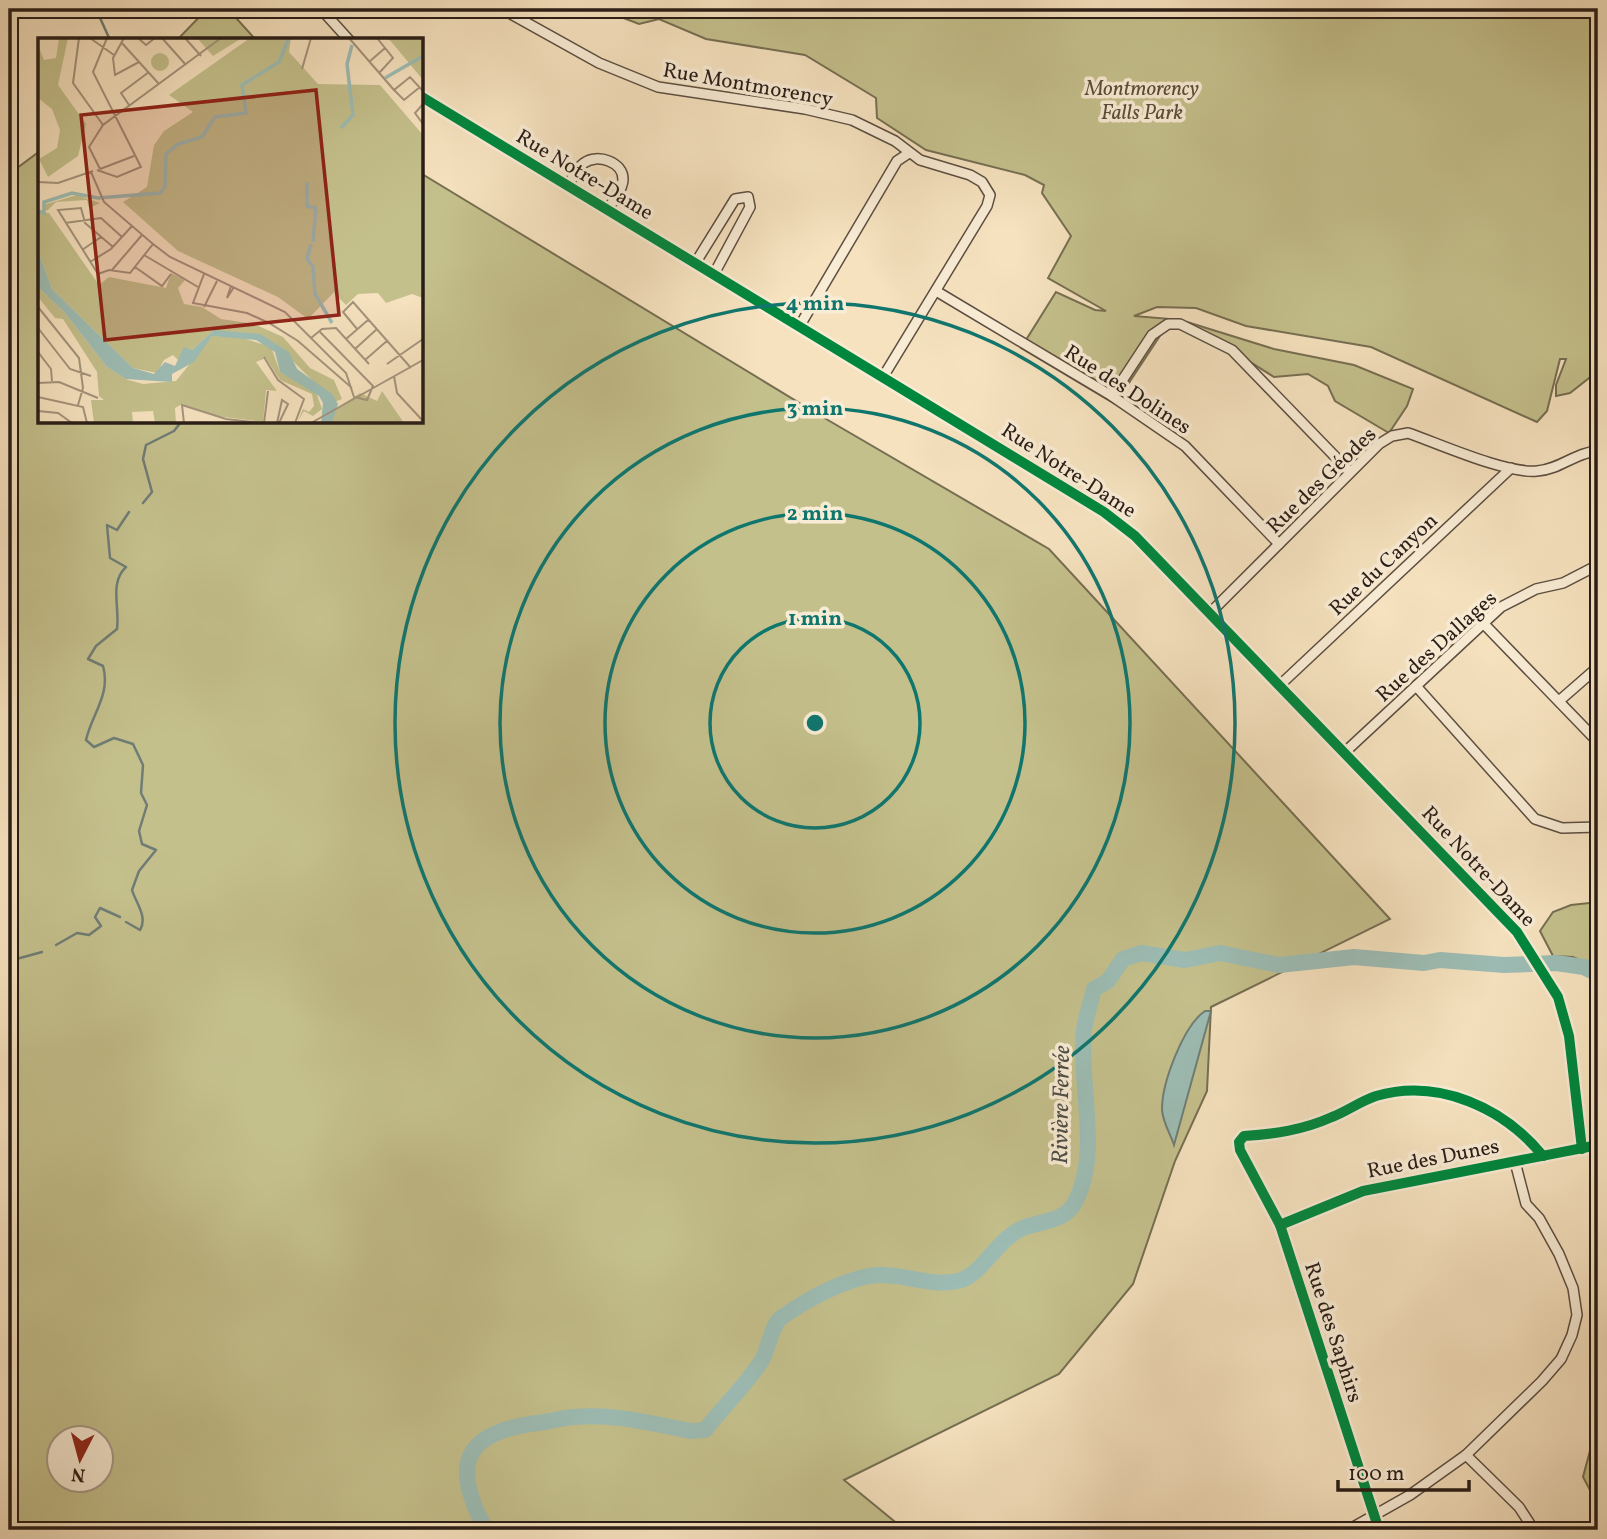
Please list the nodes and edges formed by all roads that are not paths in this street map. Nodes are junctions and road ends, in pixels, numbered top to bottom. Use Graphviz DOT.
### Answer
graph roads {
  1 [pos="321,9"];
  2 [pos="502,9"];
  3 [pos="347,38"];
  4 [pos="424,98"];
  5 [pos="909,153"];
  6 [pos="568,186"];
  7 [pos="607,210"];
  8 [pos="696,262"];
  9 [pos="713,274"];
  10 [pos="936,291"];
  11 [pos="799,327"];
  12 [pos="883,377"];
  13 [pos="1112,396"];
  14 [pos="1598,451"];
  15 [pos="1511,468"];
  16 [pos="1350,472"];
  17 [pos="1279,544"];
  18 [pos="1598,565"];
  19 [pos="1210,613"];
  20 [pos="1483,623"];
  21 [pos="1598,667"];
  22 [pos="1280,685"];
  23 [pos="1416,686"];
  24 [pos="1559,701"];
  25 [pos="1598,742"];
  26 [pos="1345,752"];
  27 [pos="1598,827"];
  28 [pos="1598,1145"];
  29 [pos="1582,1149"];
  30 [pos="1543,1156"];
  31 [pos="1516,1162"];
  32 [pos="1280,1225"];
  33 [pos="1466,1455"];
  34 [pos="1374,1516"];
  35 [pos="1348,1530"];
  36 [pos="1379,1530"];
  37 [pos="1534,1530"];
  1 -- 3 [label="street"];
  2 -- 5 [label="street, Rue Montmorency"];
  4 -- 6 [label="street, Rue Notre-Dame"];
  5 -- 10 [label="street, Rue Montmorency"];
  5 -- 11 [label="street"];
  6 -- 7 [label="street, Rue Notre-Dame"];
  6 -- 7 [label="street"];
  7 -- 8 [label="street, Rue Notre-Dame"];
  8 -- 9 [label="street, Rue Notre-Dame"];
  8 -- 9 [label="street"];
  9 -- 11 [label="street, Rue Notre-Dame"];
  10 -- 12 [label="street"];
  10 -- 13 [label="street, Rue des Dolines"];
  11 -- 12 [label="street, Rue Notre-Dame"];
  12 -- 19 [label="street, Rue Notre-Dame"];
  13 -- 16 [label="street"];
  13 -- 17 [label="street, Rue des Dolines"];
  14 -- 15 [label="street, Rue des Géodes"];
  15 -- 16 [label="street, Rue des Géodes"];
  15 -- 22 [label="street, Rue du Canyon"];
  16 -- 17 [label="street, Rue des Géodes"];
  17 -- 19 [label="street, Rue des Géodes"];
  18 -- 20 [label="street, Rue des Dallages"];
  19 -- 22 [label="street, Rue Notre-Dame"];
  20 -- 23 [label="street, Rue des Dallages"];
  20 -- 24 [label="street"];
  21 -- 24 [label="street"];
  22 -- 26 [label="street, Rue Notre-Dame"];
  23 -- 26 [label="street, Rue des Dallages"];
  23 -- 27 [label="street"];
  24 -- 25 [label="street"];
  26 -- 29 [label="street, Rue Notre-Dame"];
  28 -- 29 [label="street, Rue des Dunes"];
  29 -- 30 [label="street, Rue des Dunes"];
  30 -- 31 [label="street, Rue des Dunes"];
  30 -- 32 [label="street, Rue des Saphirs"];
  31 -- 32 [label="street, Rue des Dunes"];
  31 -- 33 [label="street"];
  32 -- 34 [label="street, Rue des Saphirs"];
  33 -- 34 [label="street"];
  33 -- 37 [label="street"];
  34 -- 35 [label="street"];
  34 -- 36 [label="street, Rue des Saphirs"];
}
